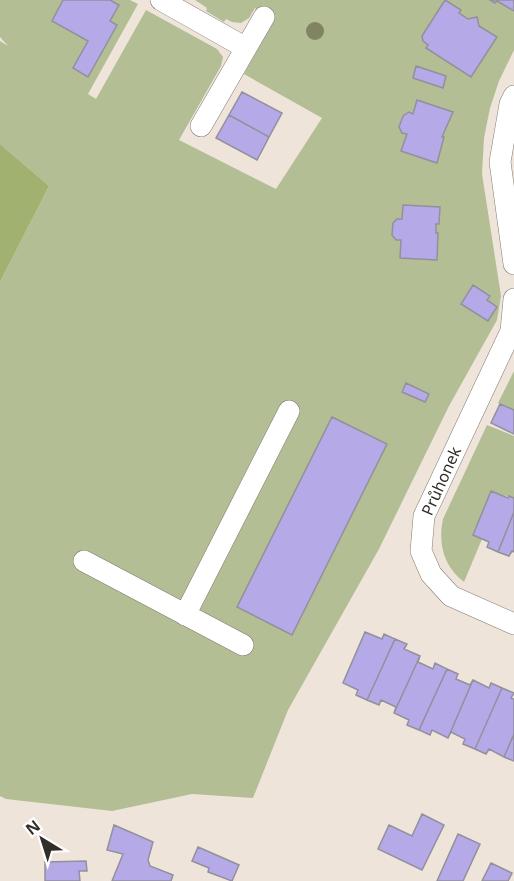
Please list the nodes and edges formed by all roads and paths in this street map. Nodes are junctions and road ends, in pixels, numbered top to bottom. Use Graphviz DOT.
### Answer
graph roads {
  1 [pos="162,0"];
  2 [pos="264,17"];
  3 [pos="246,48"];
  4 [pos="514,96"];
  5 [pos="201,126"];
  6 [pos="514,264"];
  7 [pos="514,299"];
  8 [pos="289,411"];
  9 [pos="84,561"];
  10 [pos="185,615"];
  11 [pos="514,624"];
  12 [pos="243,645"];
  1 -- 3 [label="street"];
  2 -- 3 [label="street"];
  3 -- 5 [label="street"];
  4 -- 6 [label="street"];
  7 -- 11 [label="street, Průhonek"];
  8 -- 10 [label="street"];
  9 -- 10 [label="street"];
  10 -- 12 [label="street"];
}
